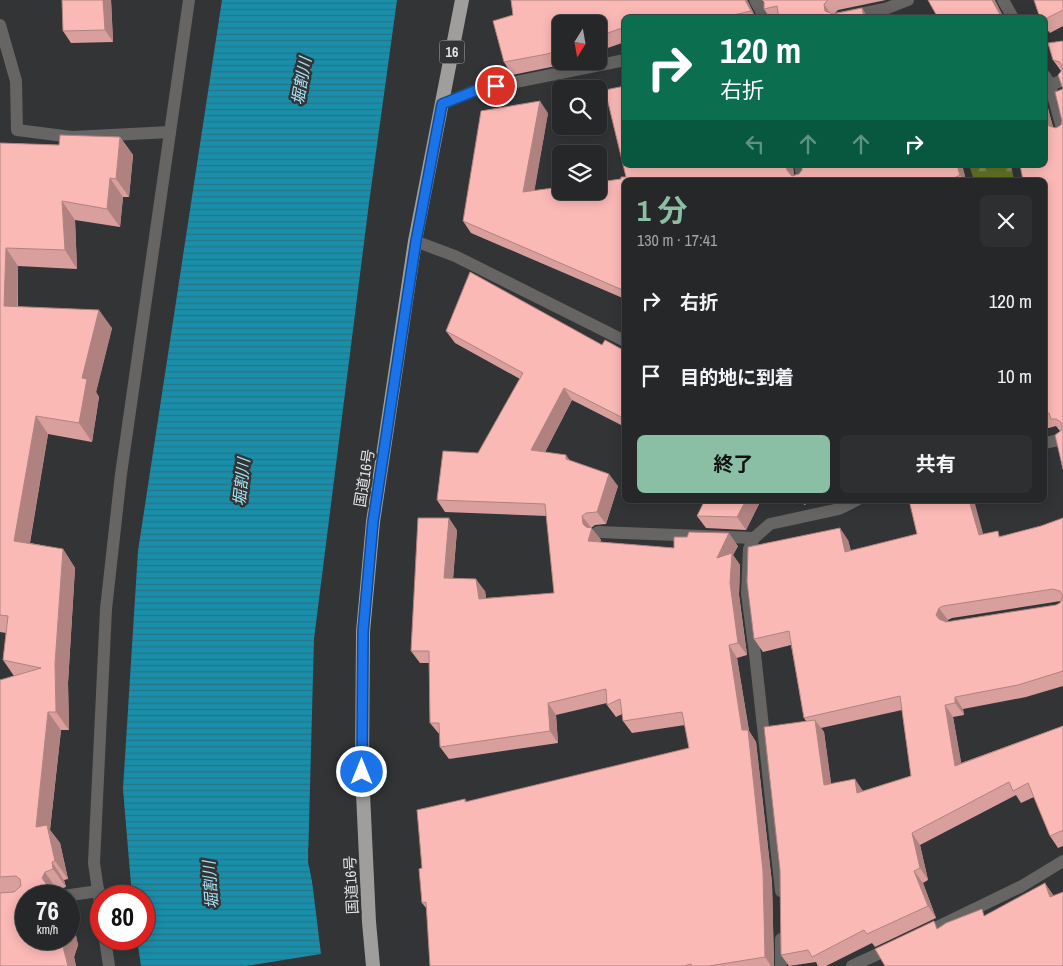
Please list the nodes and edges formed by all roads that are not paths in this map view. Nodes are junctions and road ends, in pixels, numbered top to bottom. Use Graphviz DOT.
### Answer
graph roads {
  1 [pos="188,0"];
  2 [pos="462,0"];
  3 [pos="755,0"];
  4 [pos="908,0"];
  5 [pos="1003,0"];
  6 [pos="764,15"];
  7 [pos="855,15"];
  8 [pos="1011,15"];
  9 [pos="0,25"];
  10 [pos="622,61"];
  11 [pos="1048,80"];
  12 [pos="1063,80"];
  13 [pos="442,104"];
  14 [pos="170,132"];
  15 [pos="1063,132"];
  16 [pos="416,241"];
  17 [pos="622,340"];
  18 [pos="1063,439"];
  19 [pos="1047,443"];
  20 [pos="850,503"];
  21 [pos="598,532"];
  22 [pos="754,538"];
  23 [pos="1063,862"];
  24 [pos="98,885"];
  25 [pos="781,902"];
  26 [pos="781,929"];
  27 [pos="107,950"];
  28 [pos="109,966"];
  29 [pos="373,966"];
  30 [pos="781,966"];
  31 [pos="852,966"];
  1 -- 14 [label="street"];
  2 -- 13 [label="highway, 国道16号 / 16"];
  3 -- 6 [label="street"];
  4 -- 7 [label="street"];
  5 -- 8 [label="street"];
  9 -- 14 [label="street"];
  10 -- 13 [label="street"];
  11 -- 12 [label="street"];
  11 -- 15 [label="street"];
  13 -- 16 [label="highway, 国道16号 / 16"];
  14 -- 24 [label="street"];
  16 -- 17 [label="street"];
  16 -- 29 [label="highway, 国道16号 / 16"];
  18 -- 19 [label="street"];
  20 -- 22 [label="street"];
  21 -- 22 [label="street"];
  22 -- 25 [label="street"];
  23 -- 31 [label="street"];
  26 -- 30 [label="street"];
  27 -- 28 [label="street"];
}
